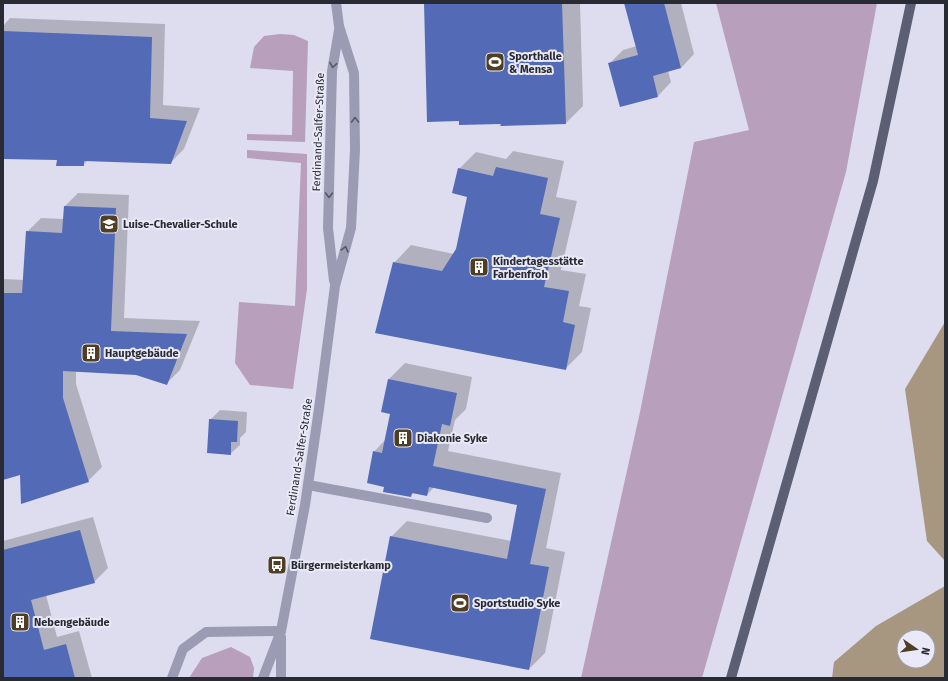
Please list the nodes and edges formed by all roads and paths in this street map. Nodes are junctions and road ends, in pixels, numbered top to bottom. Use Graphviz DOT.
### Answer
graph roads {
  1 [pos="336,3"];
  2 [pos="911,3"];
  3 [pos="339,26"];
  4 [pos="335,286"];
  5 [pos="308,485"];
  6 [pos="487,518"];
  7 [pos="281,630"];
  8 [pos="172,678"];
  9 [pos="263,678"];
  10 [pos="282,678"];
  11 [pos="731,678"];
  1 -- 3 [label="street, Ferdinand-Salfer-Straße"];
  2 -- 11 [label="main road"];
  3 -- 4 [label="street, Ferdinand-Salfer-Straße, one-way"];
  4 -- 3 [label="street, Ferdinand-Salfer-Straße, one-way"];
  4 -- 5 [label="street, Ferdinand-Salfer-Straße"];
  5 -- 6 [label="street"];
  5 -- 7 [label="street, Ferdinand-Salfer-Straße"];
  7 -- 8 [label="street"];
  7 -- 9 [label="street, Ferdinand-Salfer-Straße"];
  7 -- 10 [label="street, Ferdinand-Salfer-Straße"];
}
